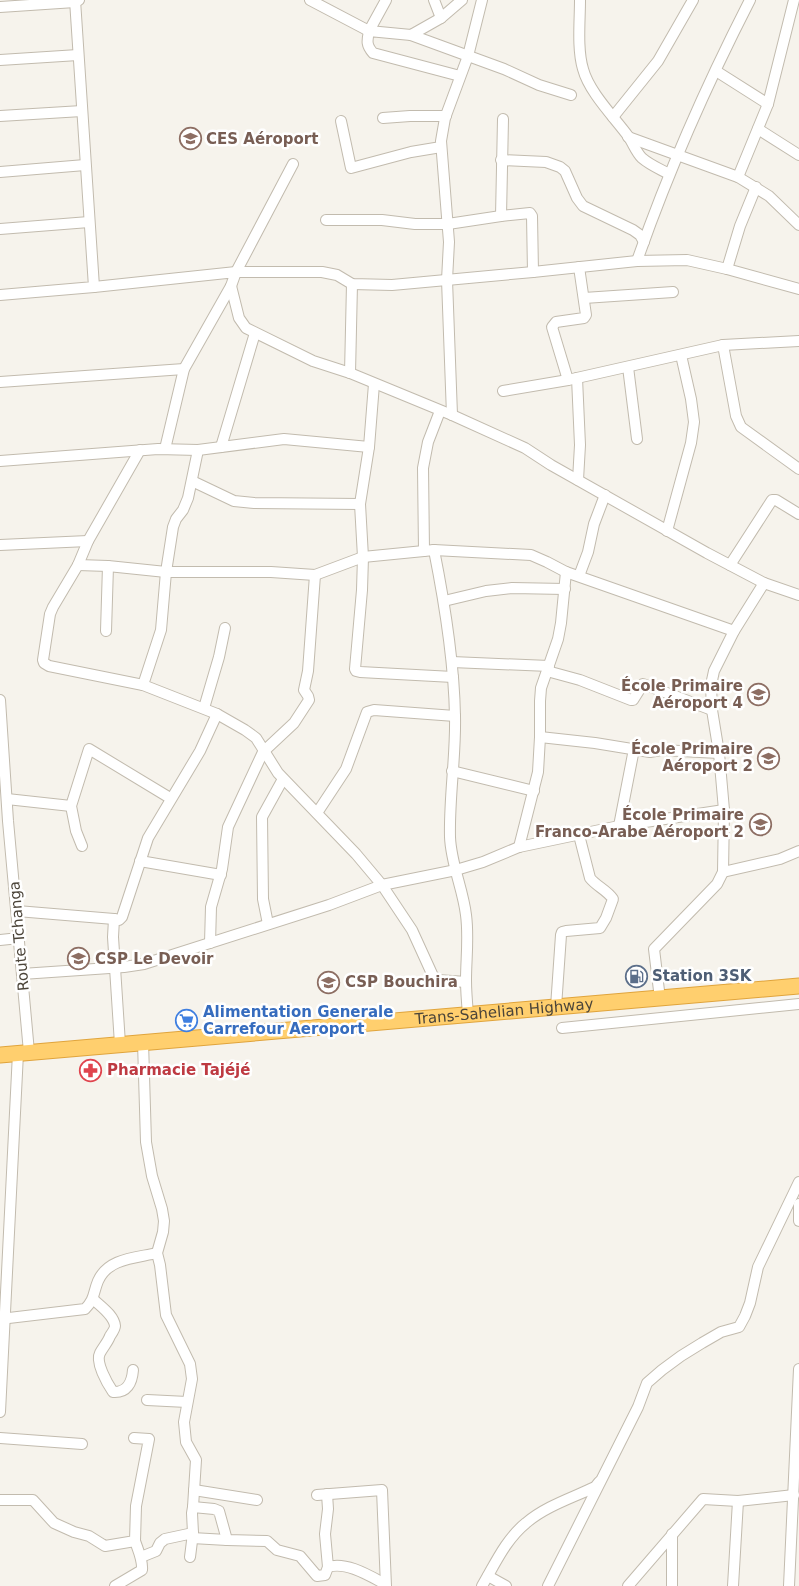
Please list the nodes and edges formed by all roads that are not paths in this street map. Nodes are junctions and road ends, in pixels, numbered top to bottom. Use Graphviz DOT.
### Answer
graph roads {
  1 [pos="310,0"];
  2 [pos="386,0"];
  3 [pos="434,0"];
  4 [pos="462,0"];
  5 [pos="482,0"];
  6 [pos="580,0"];
  7 [pos="693,0"];
  8 [pos="750,0"];
  9 [pos="794,0"];
  10 [pos="76,1"];
  11 [pos="0,8"];
  12 [pos="441,18"];
  13 [pos="370,31"];
  14 [pos="411,35"];
  15 [pos="78,56"];
  16 [pos="468,56"];
  17 [pos="0,60"];
  18 [pos="716,71"];
  19 [pos="460,76"];
  20 [pos="571,95"];
  21 [pos="768,104"];
  22 [pos="82,111"];
  23 [pos="0,116"];
  24 [pos="446,116"];
  25 [pos="613,117"];
  26 [pos="383,118"];
  27 [pos="503,119"];
  28 [pos="341,121"];
  29 [pos="758,129"];
  30 [pos="628,136"];
  31 [pos="441,147"];
  32 [pos="677,154"];
  33 [pos="799,154"];
  34 [pos="501,160"];
  35 [pos="294,164"];
  36 [pos="86,165"];
  37 [pos="0,172"];
  38 [pos="669,174"];
  39 [pos="738,177"];
  40 [pos="756,187"];
  41 [pos="501,216"];
  42 [pos="326,220"];
  43 [pos="89,222"];
  44 [pos="448,224"];
  45 [pos="799,225"];
  46 [pos="0,229"];
  47 [pos="644,242"];
  48 [pos="637,261"];
  49 [pos="579,267"];
  50 [pos="728,269"];
  51 [pos="236,272"];
  52 [pos="533,272"];
  53 [pos="447,280"];
  54 [pos="352,284"];
  55 [pos="230,286"];
  56 [pos="94,287"];
  57 [pos="799,289"];
  58 [pos="674,292"];
  59 [pos="0,295"];
  60 [pos="584,298"];
  61 [pos="255,333"];
  62 [pos="799,341"];
  63 [pos="723,345"];
  64 [pos="681,355"];
  65 [pos="628,367"];
  66 [pos="184,369"];
  67 [pos="350,374"];
  68 [pos="572,379"];
  69 [pos="0,382"];
  70 [pos="374,384"];
  71 [pos="503,390"];
  72 [pos="440,411"];
  73 [pos="452,415"];
  74 [pos="637,439"];
  75 [pos="221,447"];
  76 [pos="369,447"];
  77 [pos="165,449"];
  78 [pos="140,450"];
  79 [pos="198,450"];
  80 [pos="0,461"];
  81 [pos="799,469"];
  82 [pos="578,480"];
  83 [pos="192,481"];
  84 [pos="605,495"];
  85 [pos="360,504"];
  86 [pos="799,514"];
  87 [pos="667,531"];
  88 [pos="88,541"];
  89 [pos="0,545"];
  90 [pos="429,550"];
  91 [pos="363,557"];
  92 [pos="78,565"];
  93 [pos="730,565"];
  94 [pos="108,566"];
  95 [pos="166,572"];
  96 [pos="566,572"];
  97 [pos="315,575"];
  98 [pos="578,576"];
  99 [pos="764,583"];
  100 [pos="564,589"];
  101 [pos="799,596"];
  102 [pos="444,601"];
  103 [pos="226,628"];
  104 [pos="106,631"];
  105 [pos="734,632"];
  106 [pos="452,662"];
  107 [pos="548,668"];
  108 [pos="453,677"];
  109 [pos="143,685"];
  110 [pos="0,700"];
  111 [pos="204,708"];
  112 [pos="712,710"];
  113 [pos="217,714"];
  114 [pos="455,716"];
  115 [pos="540,737"];
  116 [pos="634,749"];
  117 [pos="264,752"];
  118 [pos="719,752"];
  119 [pos="452,771"];
  120 [pos="283,779"];
  121 [pos="3,782"];
  122 [pos="534,791"];
  123 [pos="170,798"];
  124 [pos="7,799"];
  125 [pos="71,806"];
  126 [pos="724,810"];
  127 [pos="316,813"];
  128 [pos="4,821"];
  129 [pos="619,826"];
  130 [pos="579,835"];
  131 [pos="82,846"];
  132 [pos="519,847"];
  133 [pos="799,851"];
  134 [pos="140,861"];
  135 [pos="456,870"];
  136 [pos="723,872"];
  137 [pos="221,875"];
  138 [pos="382,885"];
  139 [pos="17,912"];
  140 [pos="114,919"];
  141 [pos="268,924"];
  142 [pos="19,938"];
  143 [pos="0,940"];
  144 [pos="210,943"];
  145 [pos="115,967"];
  146 [pos="22,974"];
  147 [pos="466,982"];
  148 [pos="799,986"];
  149 [pos="660,999"];
  150 [pos="799,1004"];
  151 [pos="556,1007"];
  152 [pos="468,1014"];
  153 [pos="562,1028"];
  154 [pos="143,1042"];
  155 [pos="120,1044"];
  156 [pos="23,1052"];
  157 [pos="0,1055"];
  158 [pos="799,1182"];
  159 [pos="799,1204"];
  160 [pos="799,1222"];
  161 [pos="157,1253"];
  162 [pos="93,1299"];
  163 [pos="3,1319"];
  164 [pos="799,1369"];
  165 [pos="133,1370"];
  166 [pos="147,1400"];
  167 [pos="187,1402"];
  168 [pos="0,1412"];
  169 [pos="0,1438"];
  170 [pos="134,1438"];
  171 [pos="82,1444"];
  172 [pos="603,1476"];
  173 [pos="194,1490"];
  174 [pos="794,1495"];
  175 [pos="0,1500"];
  176 [pos="257,1500"];
  177 [pos="738,1501"];
  178 [pos="193,1507"];
  179 [pos="672,1534"];
  180 [pos="192,1535"];
  181 [pos="228,1540"];
  182 [pos="135,1541"];
  183 [pos="141,1557"];
  184 [pos="190,1557"];
  185 [pos="328,1567"];
  186 [pos="488,1576"];
  187 [pos="385,1585"];
  188 [pos="115,1586"];
  189 [pos="482,1586"];
  190 [pos="506,1586"];
  191 [pos="548,1586"];
  192 [pos="628,1586"];
  193 [pos="672,1586"];
  194 [pos="732,1586"];
  195 [pos="789,1586"];
  1 -- 13 [label="street"];
  2 -- 13 [label="street"];
  3 -- 12 [label="street"];
  4 -- 12 [label="street"];
  5 -- 16 [label="street"];
  6 -- 25 [label="street"];
  7 -- 25 [label="street"];
  8 -- 18 [label="street"];
  9 -- 21 [label="street"];
  10 -- 11 [label="street"];
  10 -- 15 [label="street"];
  12 -- 14 [label="street"];
  13 -- 14 [label="street"];
  13 -- 19 [label="street"];
  14 -- 16 [label="street"];
  15 -- 17 [label="street"];
  15 -- 22 [label="street"];
  16 -- 19 [label="street"];
  16 -- 20 [label="street"];
  18 -- 21 [label="street"];
  18 -- 32 [label="street"];
  19 -- 24 [label="street"];
  21 -- 29 [label="street"];
  22 -- 23 [label="street"];
  22 -- 36 [label="street"];
  24 -- 26 [label="street"];
  24 -- 31 [label="street"];
  25 -- 30 [label="street"];
  27 -- 34 [label="street"];
  28 -- 31 [label="street"];
  29 -- 33 [label="street"];
  29 -- 39 [label="street"];
  30 -- 32 [label="street"];
  30 -- 38 [label="street"];
  31 -- 44 [label="street"];
  32 -- 38 [label="street"];
  32 -- 39 [label="street"];
  34 -- 41 [label="street"];
  34 -- 47 [label="street"];
  35 -- 51 [label="street"];
  36 -- 37 [label="street"];
  36 -- 43 [label="street"];
  38 -- 47 [label="street"];
  39 -- 40 [label="street"];
  40 -- 45 [label="street"];
  40 -- 50 [label="street"];
  41 -- 44 [label="street"];
  41 -- 52 [label="street"];
  42 -- 44 [label="street"];
  43 -- 46 [label="street"];
  43 -- 56 [label="street"];
  44 -- 53 [label="street"];
  47 -- 48 [label="street"];
  48 -- 49 [label="street"];
  48 -- 50 [label="street"];
  49 -- 52 [label="street"];
  49 -- 60 [label="street"];
  50 -- 57 [label="street"];
  51 -- 54 [label="street"];
  51 -- 55 [label="street"];
  51 -- 56 [label="street"];
  52 -- 53 [label="street"];
  53 -- 54 [label="street"];
  53 -- 73 [label="street"];
  54 -- 67 [label="street"];
  55 -- 61 [label="street"];
  55 -- 66 [label="street"];
  56 -- 59 [label="street"];
  58 -- 60 [label="street"];
  60 -- 68 [label="street"];
  61 -- 67 [label="street"];
  61 -- 75 [label="street"];
  62 -- 63 [label="street"];
  63 -- 64 [label="street"];
  63 -- 81 [label="street"];
  64 -- 65 [label="street"];
  64 -- 87 [label="street"];
  65 -- 68 [label="street"];
  65 -- 74 [label="street"];
  66 -- 69 [label="street"];
  66 -- 77 [label="street"];
  67 -- 70 [label="street"];
  68 -- 71 [label="street"];
  68 -- 82 [label="street"];
  70 -- 72 [label="street"];
  70 -- 76 [label="street"];
  72 -- 73 [label="street"];
  72 -- 90 [label="street"];
  73 -- 82 [label="street"];
  75 -- 76 [label="street"];
  75 -- 79 [label="street"];
  76 -- 85 [label="street"];
  77 -- 78 [label="street"];
  77 -- 79 [label="street"];
  78 -- 80 [label="street"];
  78 -- 88 [label="street"];
  79 -- 83 [label="street"];
  82 -- 84 [label="street"];
  83 -- 85 [label="street"];
  83 -- 95 [label="street"];
  84 -- 87 [label="street"];
  84 -- 98 [label="street"];
  85 -- 91 [label="street"];
  86 -- 93 [label="street"];
  87 -- 93 [label="street"];
  88 -- 89 [label="street"];
  88 -- 92 [label="street"];
  90 -- 91 [label="street"];
  90 -- 96 [label="street"];
  90 -- 102 [label="street"];
  91 -- 97 [label="street"];
  91 -- 108 [label="street"];
  92 -- 94 [label="street"];
  92 -- 109 [label="street"];
  93 -- 99 [label="street"];
  94 -- 95 [label="street"];
  94 -- 104 [label="street"];
  95 -- 97 [label="street"];
  95 -- 109 [label="street"];
  96 -- 98 [label="street"];
  96 -- 100 [label="street"];
  97 -- 117 [label="street"];
  98 -- 105 [label="street"];
  99 -- 101 [label="street"];
  99 -- 105 [label="street"];
  100 -- 102 [label="street"];
  100 -- 107 [label="street"];
  102 -- 106 [label="street"];
  103 -- 111 [label="street"];
  105 -- 112 [label="street"];
  106 -- 107 [label="street"];
  106 -- 108 [label="street"];
  107 -- 112 [label="street"];
  107 -- 115 [label="street"];
  108 -- 114 [label="street"];
  109 -- 111 [label="street"];
  110 -- 121 [label="street, Route Tchanga"];
  111 -- 113 [label="street"];
  112 -- 118 [label="street"];
  113 -- 117 [label="street"];
  113 -- 123 [label="street"];
  114 -- 119 [label="street"];
  114 -- 127 [label="street"];
  115 -- 116 [label="street"];
  115 -- 122 [label="street"];
  116 -- 118 [label="street"];
  116 -- 129 [label="street"];
  117 -- 120 [label="street"];
  117 -- 137 [label="street"];
  118 -- 126 [label="street"];
  119 -- 122 [label="street"];
  119 -- 135 [label="street"];
  120 -- 127 [label="street"];
  120 -- 141 [label="street"];
  121 -- 124 [label="street, Route Tchanga"];
  122 -- 132 [label="street"];
  123 -- 125 [label="street"];
  123 -- 134 [label="street"];
  124 -- 125 [label="street"];
  124 -- 128 [label="street, Route Tchanga"];
  125 -- 131 [label="street"];
  126 -- 129 [label="street"];
  126 -- 136 [label="street"];
  127 -- 138 [label="street"];
  128 -- 139 [label="street, Route Tchanga"];
  129 -- 130 [label="street"];
  130 -- 132 [label="street"];
  130 -- 151 [label="street"];
  132 -- 135 [label="street"];
  133 -- 136 [label="street"];
  134 -- 137 [label="street"];
  134 -- 140 [label="street"];
  135 -- 138 [label="street"];
  135 -- 147 [label="street"];
  136 -- 149 [label="street"];
  137 -- 144 [label="street"];
  138 -- 141 [label="street"];
  138 -- 147 [label="street"];
  139 -- 140 [label="street"];
  139 -- 142 [label="street, Route Tchanga"];
  140 -- 145 [label="street"];
  141 -- 144 [label="street"];
  142 -- 143 [label="street"];
  142 -- 146 [label="street, Route Tchanga"];
  144 -- 145 [label="street"];
  145 -- 146 [label="street"];
  145 -- 155 [label="street"];
  146 -- 156 [label="street, Route Tchanga"];
  147 -- 152 [label="street"];
  148 -- 149 [label="highway, Trans-Sahelian Highway"];
  149 -- 151 [label="highway, Trans-Sahelian Highway"];
  150 -- 153 [label="street"];
  151 -- 152 [label="highway, Trans-Sahelian Highway"];
  152 -- 154 [label="highway, Trans-Sahelian Highway"];
  154 -- 155 [label="highway, Trans-Sahelian Highway"];
  154 -- 161 [label="street"];
  155 -- 156 [label="highway, Trans-Sahelian Highway"];
  156 -- 157 [label="highway, Trans-Sahelian Highway"];
  156 -- 163 [label="street, Route Tchanga"];
  158 -- 172 [label="street"];
  159 -- 160 [label="street"];
  161 -- 162 [label="street"];
  161 -- 167 [label="street"];
  162 -- 163 [label="street"];
  162 -- 165 [label="street"];
  163 -- 168 [label="street, Route Tchanga"];
  164 -- 174 [label="street"];
  166 -- 167 [label="street"];
  167 -- 173 [label="street"];
  169 -- 171 [label="street"];
  170 -- 182 [label="street"];
  172 -- 186 [label="street"];
  172 -- 191 [label="street"];
  173 -- 176 [label="street"];
  173 -- 178 [label="street"];
  174 -- 177 [label="street"];
  174 -- 195 [label="street"];
  175 -- 182 [label="street"];
  177 -- 179 [label="street"];
  177 -- 194 [label="street"];
  178 -- 180 [label="street"];
  178 -- 181 [label="street"];
  179 -- 192 [label="street"];
  179 -- 193 [label="street"];
  180 -- 181 [label="street"];
  180 -- 183 [label="street"];
  180 -- 184 [label="street"];
  181 -- 185 [label="street"];
  182 -- 183 [label="street"];
  183 -- 188 [label="street"];
  185 -- 187 [label="street"];
  185 -- 187 [label="street"];
  186 -- 189 [label="street"];
  186 -- 190 [label="street"];
}
